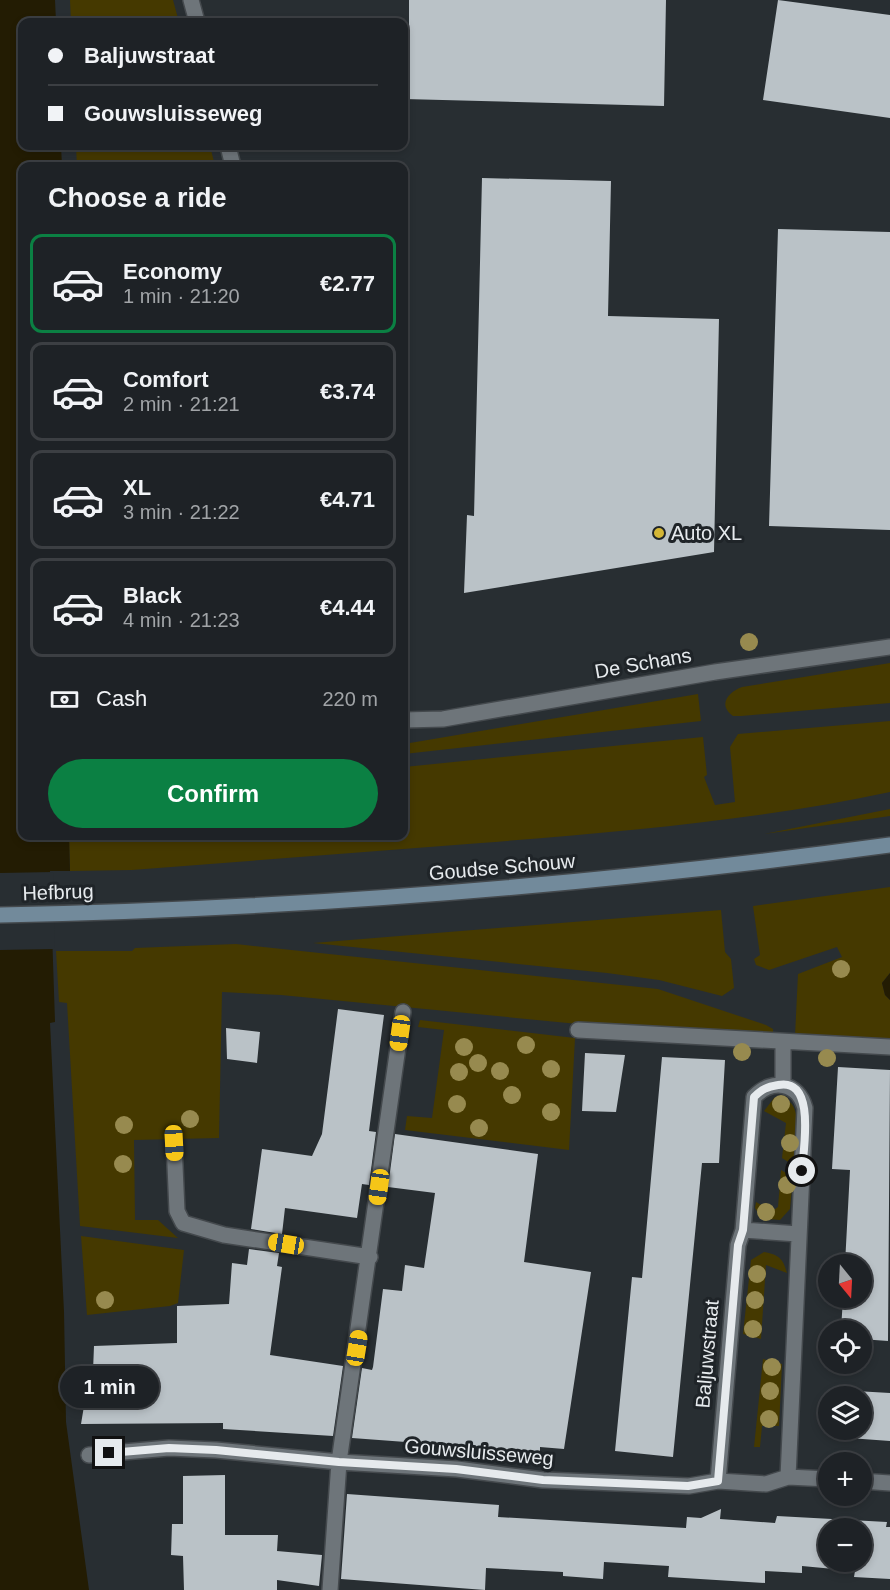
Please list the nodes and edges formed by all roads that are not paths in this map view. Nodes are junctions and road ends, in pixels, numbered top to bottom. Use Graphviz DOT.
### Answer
graph roads {
  1 [pos="191,0"];
  2 [pos="196,18"];
  3 [pos="890,647"];
  4 [pos="408,720"];
  5 [pos="890,845"];
  6 [pos="117,911"];
  7 [pos="0,915"];
  8 [pos="403,1012"];
  9 [pos="578,1030"];
  10 [pos="783,1042"];
  11 [pos="890,1047"];
  12 [pos="783,1084"];
  13 [pos="174,1143"];
  14 [pos="743,1230"];
  15 [pos="798,1234"];
  16 [pos="370,1257"];
  17 [pos="89,1455"];
  18 [pos="339,1462"];
  19 [pos="788,1477"];
  20 [pos="818,1478"];
  21 [pos="718,1481"];
  22 [pos="872,1482"];
  23 [pos="890,1483"];
  24 [pos="330,1590"];
  1 -- 2 [label="street"];
  3 -- 4 [label="street, De Schans"];
  5 -- 6 [label="main road, Goudse Schouw"];
  6 -- 7 [label="main road, Hefbrug"];
  8 -- 16 [label="street"];
  9 -- 10 [label="street"];
  10 -- 11 [label="street"];
  10 -- 12 [label="street"];
  12 -- 14 [label="street, Baljuwstraat"];
  12 -- 15 [label="street"];
  13 -- 16 [label="street"];
  14 -- 15 [label="street"];
  14 -- 21 [label="street, Baljuwstraat"];
  15 -- 19 [label="street"];
  16 -- 18 [label="street"];
  17 -- 18 [label="street, Gouwsluisseweg"];
  18 -- 21 [label="street, Gouwsluisseweg"];
  18 -- 24 [label="street"];
  19 -- 20 [label="street, Gouwsluisseweg"];
  19 -- 21 [label="street, Gouwsluisseweg"];
  22 -- 23 [label="street"];
}
